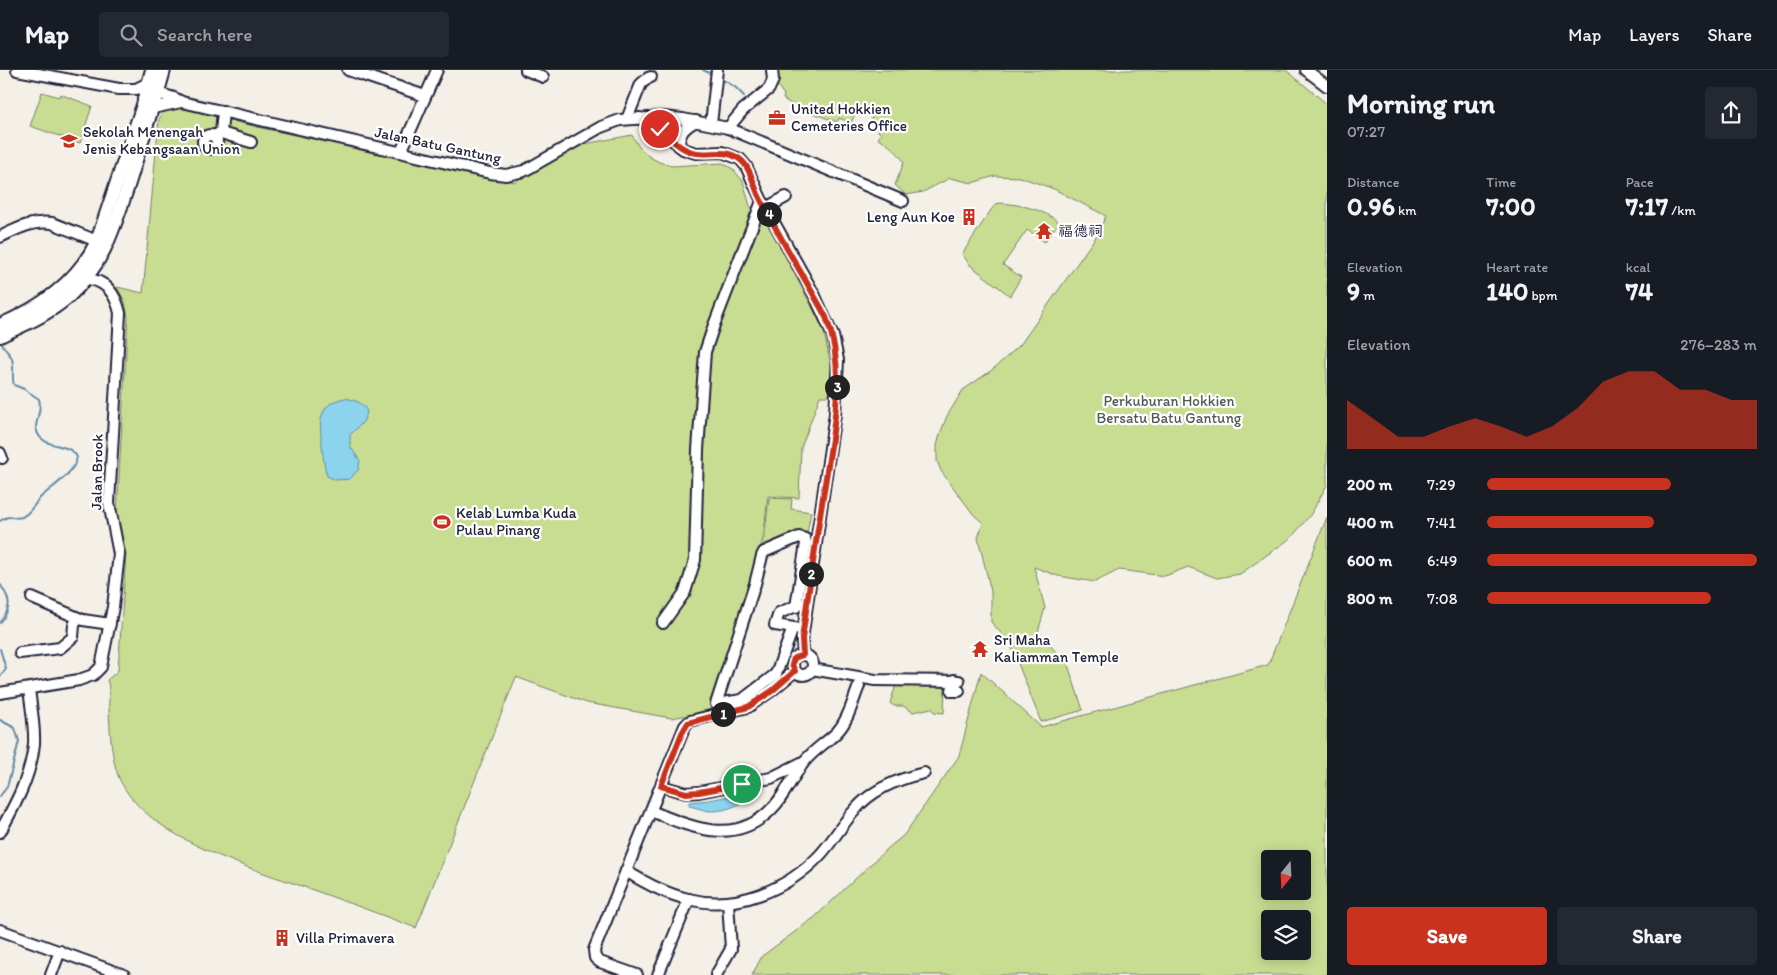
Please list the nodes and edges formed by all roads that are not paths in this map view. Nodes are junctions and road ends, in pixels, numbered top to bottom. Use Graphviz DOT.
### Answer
graph roads {
  1 [pos="17,70"];
  2 [pos="163,70"];
  3 [pos="348,70"];
  4 [pos="437,70"];
  5 [pos="526,70"];
  6 [pos="716,70"];
  7 [pos="772,70"];
  8 [pos="1306,70"];
  9 [pos="543,77"];
  10 [pos="651,78"];
  11 [pos="1327,86"];
  12 [pos="119,88"];
  13 [pos="152,92"];
  14 [pos="425,96"];
  15 [pos="182,102"];
  16 [pos="223,111"];
  17 [pos="639,118"];
  18 [pos="671,118"];
  19 [pos="627,119"];
  20 [pos="696,121"];
  21 [pos="711,124"];
  22 [pos="728,128"];
  23 [pos="251,142"];
  24 [pos="677,144"];
  25 [pos="401,152"];
  26 [pos="786,197"];
  27 [pos="903,201"];
  28 [pos="764,204"];
  29 [pos="0,237"];
  30 [pos="97,241"];
  31 [pos="86,279"];
  32 [pos="2,329"];
  33 [pos="32,598"];
  34 [pos="807,602"];
  35 [pos="796,606"];
  36 [pos="78,618"];
  37 [pos="663,623"];
  38 [pos="110,624"];
  39 [pos="798,629"];
  40 [pos="20,653"];
  41 [pos="803,655"];
  42 [pos="812,669"];
  43 [pos="795,671"];
  44 [pos="958,684"];
  45 [pos="859,686"];
  46 [pos="29,689"];
  47 [pos="1,693"];
  48 [pos="804,761"];
  49 [pos="924,773"];
  50 [pos="661,786"];
  51 [pos="651,811"];
  52 [pos="0,832"];
  53 [pos="626,871"];
  54 [pos="689,899"];
  55 [pos="728,902"];
  56 [pos="0,930"];
  57 [pos="60,951"];
  58 [pos="51,975"];
  59 [pos="124,975"];
  60 [pos="637,975"];
  61 [pos="658,975"];
  62 [pos="716,975"];
  1 -- 12 [label="street"];
  2 -- 13 [label="highway"];
  3 -- 14 [label="street"];
  4 -- 14 [label="street"];
  5 -- 9 [label="street"];
  6 -- 21 [label="street"];
  7 -- 22 [label="street"];
  8 -- 11 [label="street"];
  10 -- 19 [label="street"];
  12 -- 13 [label="street"];
  12 -- 13 [label="street"];
  13 -- 15 [label="street, Jalan Batu Gantung"];
  13 -- 15 [label="street, Jalan Batu Gantung"];
  13 -- 30 [label="main road"];
  13 -- 31 [label="main road"];
  14 -- 25 [label="street"];
  15 -- 16 [label="street, Jalan Batu Gantung"];
  16 -- 23 [label="street"];
  16 -- 25 [label="street, Jalan Batu Gantung"];
  17 -- 18 [label="street, Jalan Batu Gantung"];
  17 -- 19 [label="street, Jalan Batu Gantung"];
  17 -- 24 [label="street"];
  18 -- 20 [label="street, Jalan Batu Gantung"];
  18 -- 24 [label="street"];
  19 -- 25 [label="street, Jalan Batu Gantung"];
  20 -- 21 [label="street, Jalan Batu Gantung"];
  20 -- 24 [label="street"];
  21 -- 22 [label="street, Jalan Batu Gantung"];
  22 -- 27 [label="street, Jalan Batu Gantung"];
  24 -- 28 [label="street"];
  26 -- 28 [label="street"];
  28 -- 34 [label="street"];
  28 -- 37 [label="street"];
  29 -- 30 [label="street"];
  30 -- 32 [label="main road"];
  31 -- 32 [label="main road"];
  31 -- 38 [label="street, Jalan Brook"];
  33 -- 36 [label="street"];
  34 -- 35 [label="street"];
  34 -- 39 [label="street"];
  35 -- 39 [label="street"];
  35 -- 39 [label="street"];
  36 -- 38 [label="street"];
  36 -- 40 [label="street"];
  38 -- 46 [label="street, Jalan Brook"];
  39 -- 41 [label="street"];
  41 -- 42 [label="street"];
  41 -- 43 [label="street"];
  42 -- 43 [label="street"];
  42 -- 44 [label="street"];
  43 -- 50 [label="street"];
  45 -- 48 [label="street"];
  46 -- 47 [label="street, Jalan Brook"];
  46 -- 52 [label="street"];
  48 -- 50 [label="street"];
  48 -- 51 [label="street"];
  49 -- 55 [label="street"];
  50 -- 51 [label="street"];
  51 -- 53 [label="street"];
  53 -- 54 [label="street"];
  53 -- 60 [label="street"];
  54 -- 55 [label="street"];
  54 -- 61 [label="street"];
  55 -- 62 [label="street"];
  56 -- 57 [label="street"];
  57 -- 58 [label="street"];
  57 -- 59 [label="street"];
}
